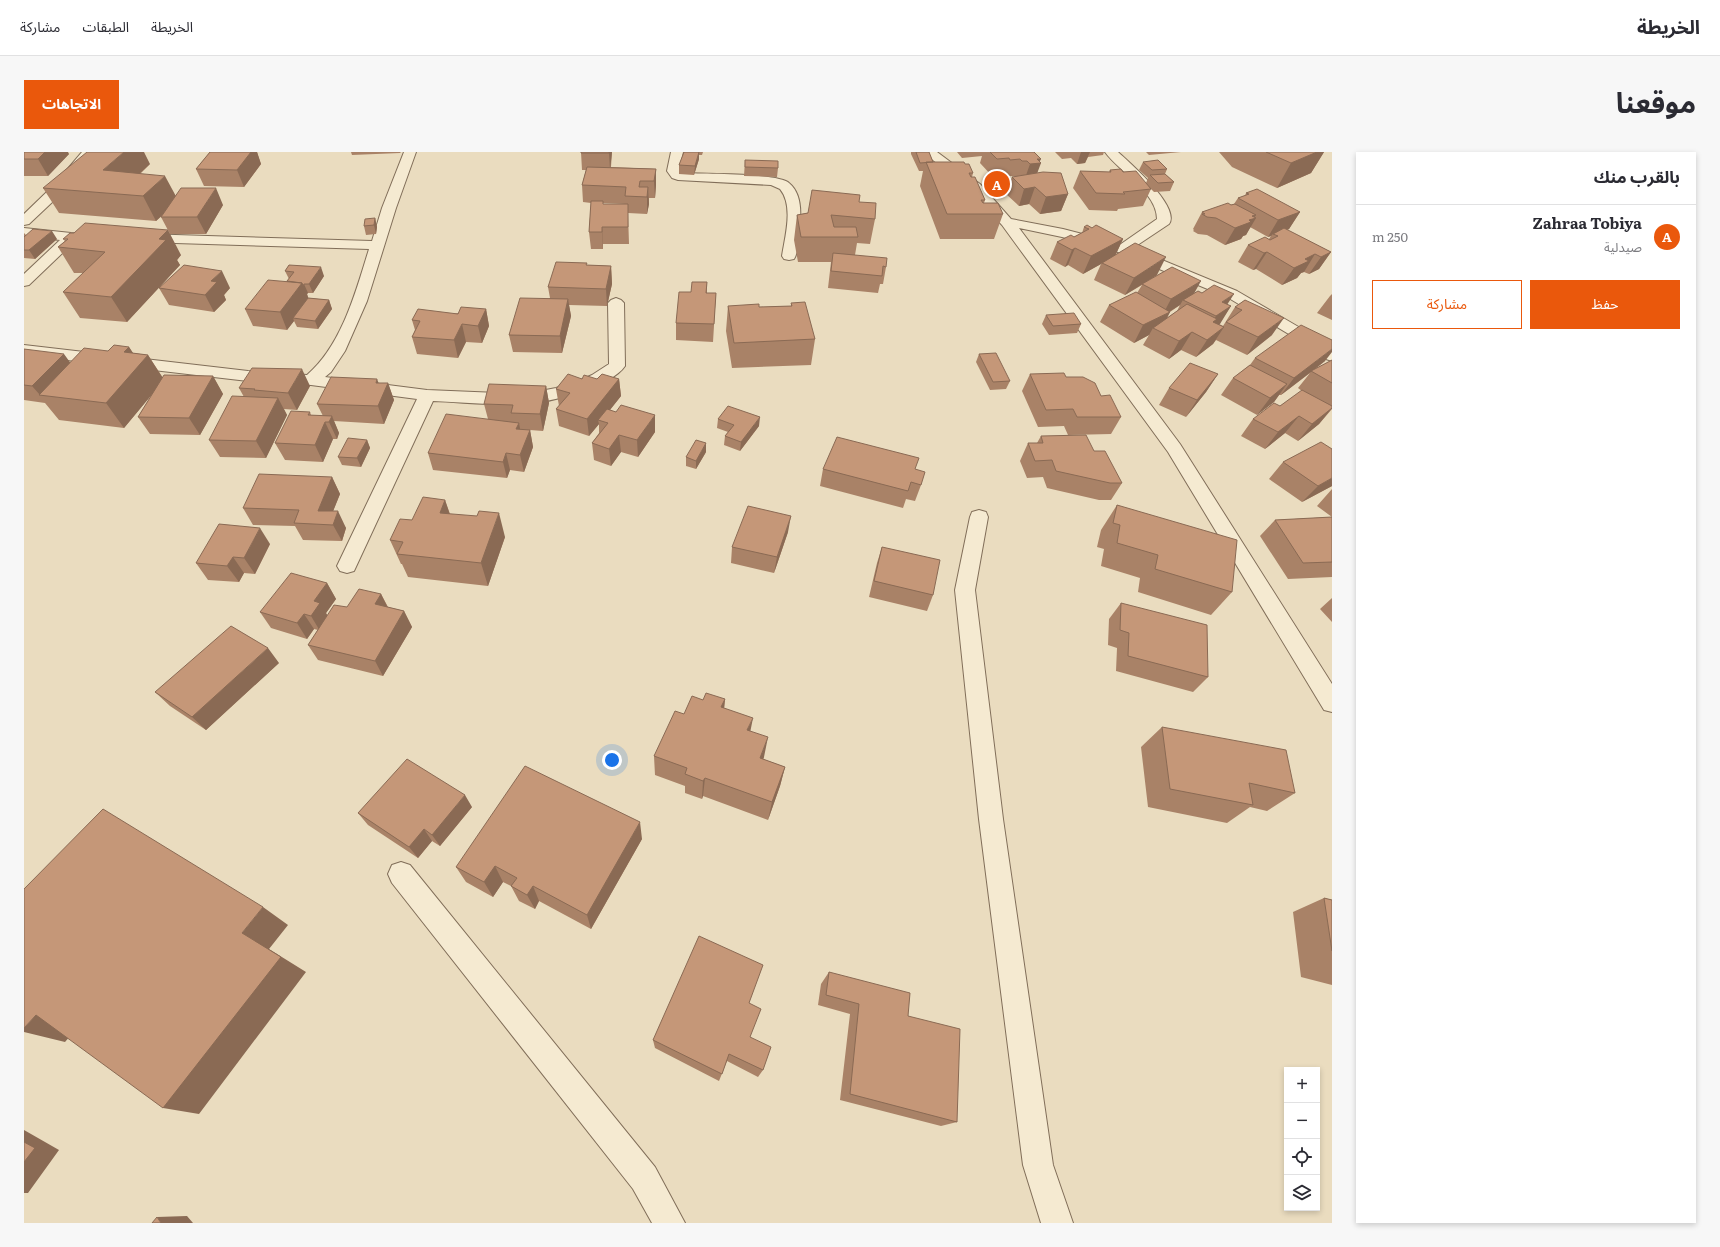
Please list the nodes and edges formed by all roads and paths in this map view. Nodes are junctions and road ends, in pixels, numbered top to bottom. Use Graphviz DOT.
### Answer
graph roads {
  1 [pos="88,152"];
  2 [pos="410,152"];
  3 [pos="677,152"];
  4 [pos="929,152"];
  5 [pos="1111,152"];
  6 [pos="24,221"];
  7 [pos="1007,222"];
  8 [pos="24,232"];
  9 [pos="71,236"];
  10 [pos="110,238"];
  11 [pos="134,238"];
  12 [pos="377,245"];
  13 [pos="1122,249"];
  14 [pos="789,256"];
  15 [pos="24,282"];
  16 [pos="616,303"];
  17 [pos="24,350"];
  18 [pos="1332,356"];
  19 [pos="311,380"];
  20 [pos="427,395"];
  21 [pos="979,517"];
  22 [pos="347,566"];
  23 [pos="1332,703"];
  24 [pos="401,874"];
  25 [pos="669,1223"];
  26 [pos="1057,1223"];
  1 -- 6 [label="street"];
  2 -- 12 [label="street"];
  3 -- 14 [label="street"];
  4 -- 7 [label="street"];
  5 -- 13 [label="street"];
  7 -- 13 [label="street"];
  7 -- 23 [label="street"];
  8 -- 9 [label="street"];
  9 -- 10 [label="street"];
  9 -- 15 [label="street"];
  11 -- 12 [label="street"];
  12 -- 19 [label="street"];
  13 -- 18 [label="street"];
  16 -- 20 [label="street"];
  17 -- 19 [label="street"];
  19 -- 20 [label="street"];
  20 -- 22 [label="street"];
  21 -- 26 [label="street"];
  24 -- 25 [label="street"];
}
